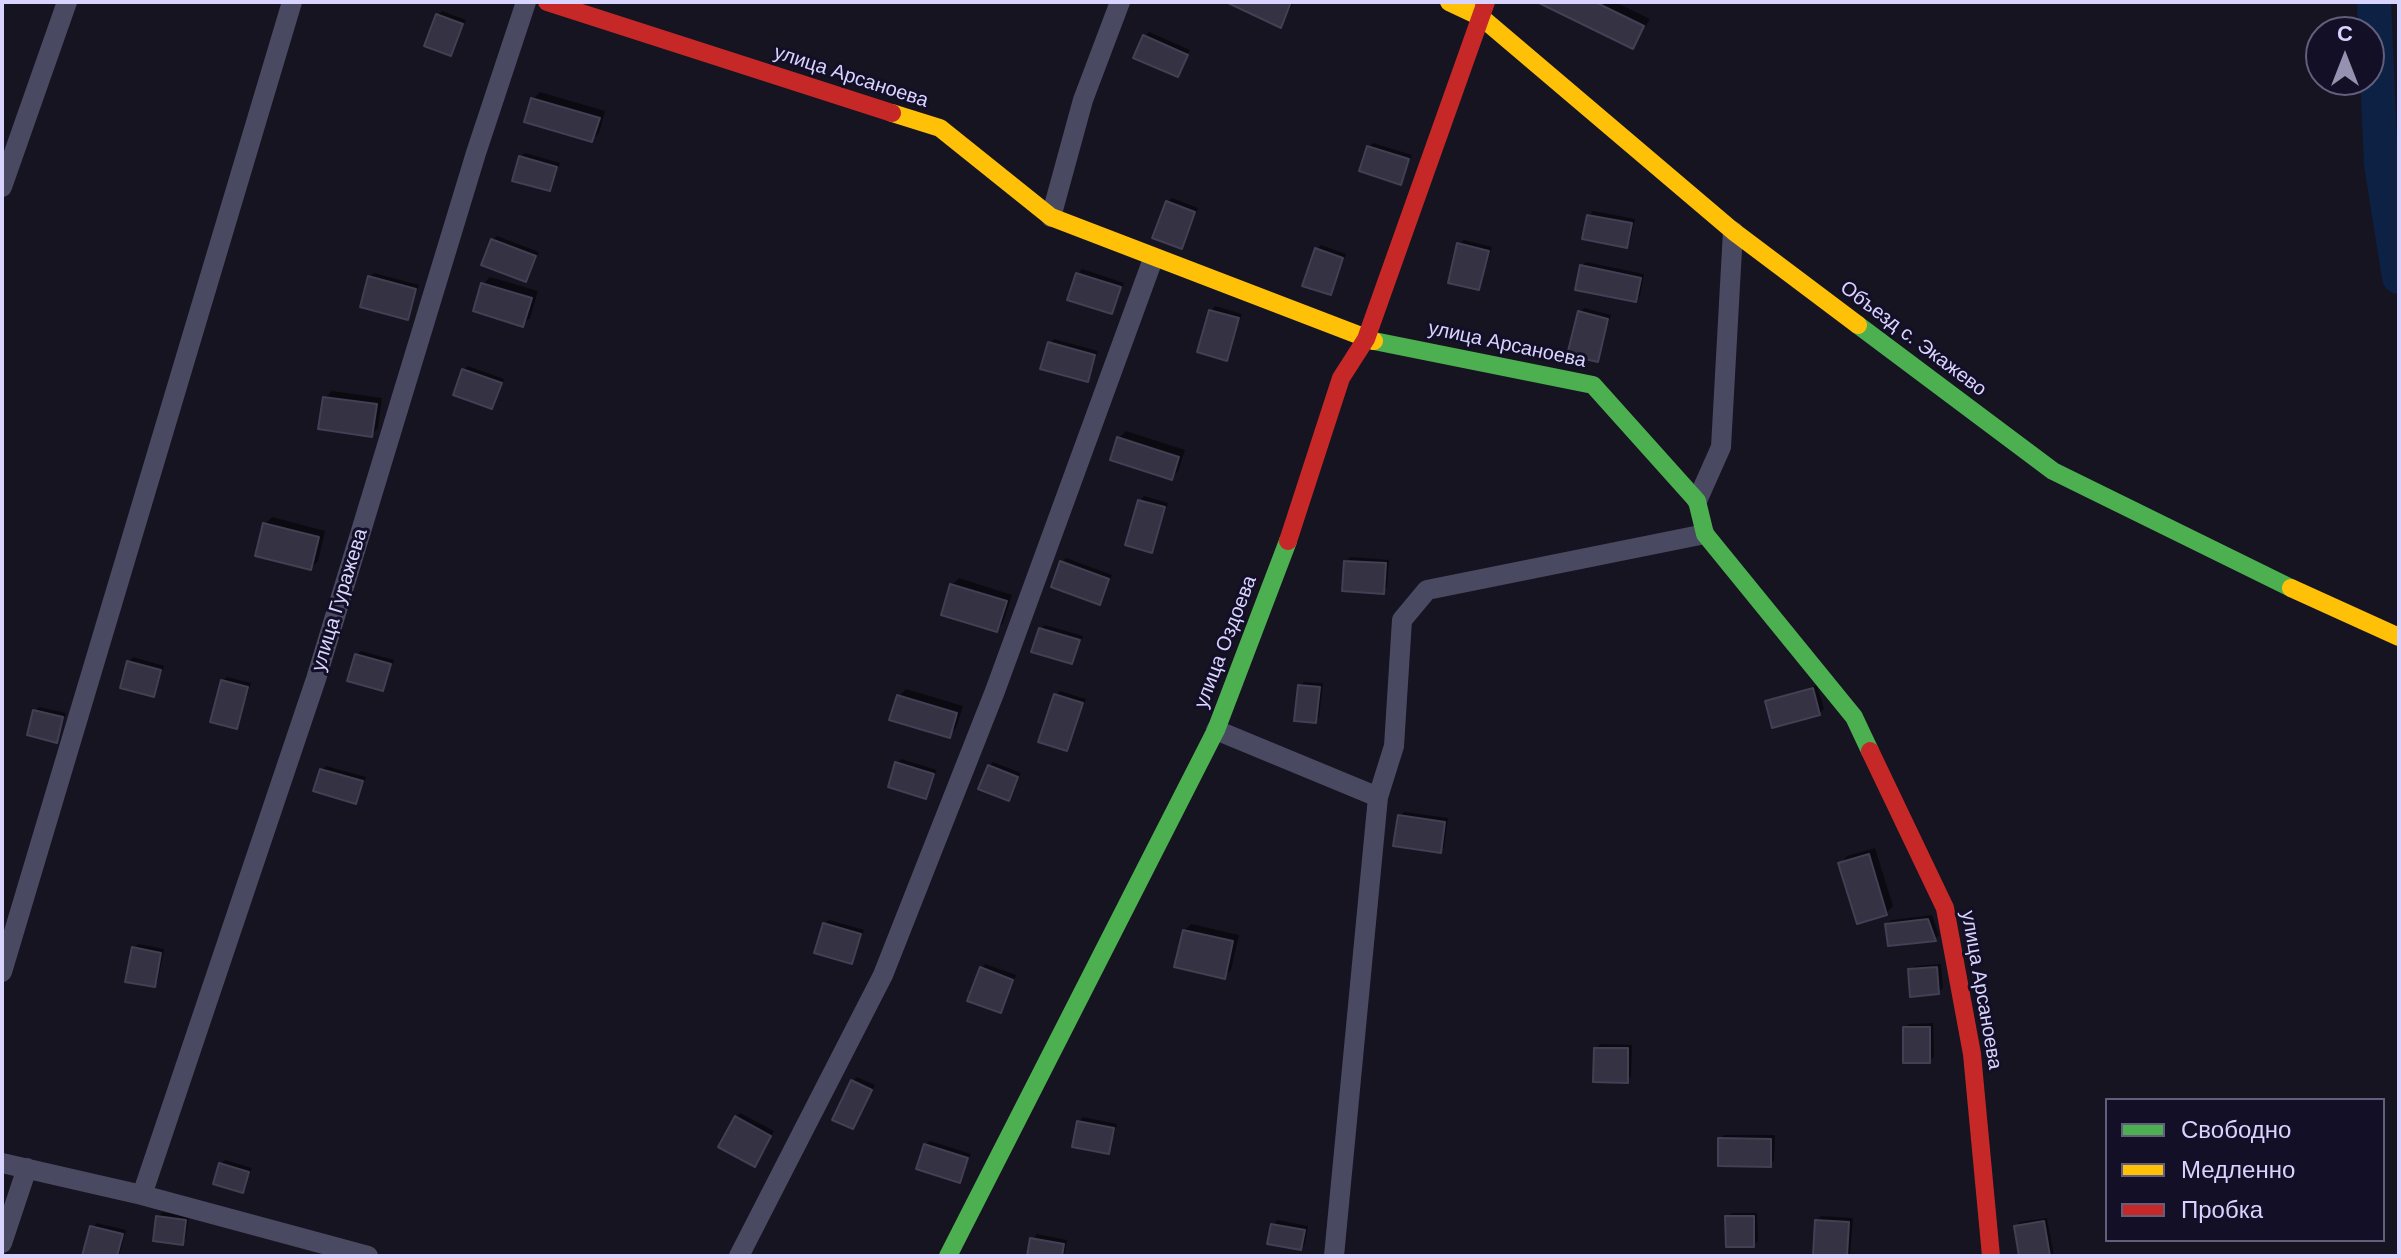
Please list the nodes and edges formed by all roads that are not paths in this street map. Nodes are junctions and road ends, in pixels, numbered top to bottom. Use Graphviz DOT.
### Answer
graph roads {
  1 [pos="67,2"];
  2 [pos="292,2"];
  3 [pos="526,2"];
  4 [pos="547,2"];
  5 [pos="1120,2"];
  6 [pos="1449,2"];
  7 [pos="1484,10"];
  8 [pos="2,187"];
  9 [pos="1051,217"];
  10 [pos="1733,231"];
  11 [pos="1153,259"];
  12 [pos="1366,339"];
  13 [pos="1697,501"];
  14 [pos="1705,534"];
  15 [pos="2399,637"];
  16 [pos="1216,730"];
  17 [pos="1378,797"];
  18 [pos="8,928"];
  19 [pos="2,972"];
  20 [pos="2,1163"];
  21 [pos="27,1168"];
  22 [pos="142,1195"];
  23 [pos="2,1243"];
  24 [pos="368,1256"];
  25 [pos="739,1256"];
  26 [pos="948,1256"];
  27 [pos="1334,1256"];
  28 [pos="1991,1256"];
  1 -- 8 [label="street"];
  2 -- 18 [label="street"];
  3 -- 22 [label="street, улица Гуражева"];
  4 -- 9 [label="street, улица Арсаноева"];
  5 -- 9 [label="street"];
  6 -- 7 [label="street, Объезд с. Экажево"];
  7 -- 10 [label="street, Объезд с. Экажево"];
  7 -- 12 [label="street, улица Оздоева"];
  9 -- 11 [label="street, улица Арсаноева"];
  10 -- 13 [label="street"];
  10 -- 15 [label="street, Объезд с. Экажево"];
  11 -- 12 [label="street, улица Арсаноева"];
  11 -- 25 [label="street"];
  12 -- 13 [label="street, улица Арсаноева"];
  12 -- 16 [label="street, улица Оздоева"];
  13 -- 14 [label="street, улица Арсаноева"];
  14 -- 17 [label="street"];
  14 -- 28 [label="street, улица Арсаноева"];
  16 -- 17 [label="street"];
  16 -- 26 [label="street, улица Оздоева"];
  17 -- 27 [label="street"];
  18 -- 19 [label="street"];
  20 -- 21 [label="street"];
  21 -- 22 [label="street"];
  21 -- 23 [label="street"];
  22 -- 24 [label="street"];
}
